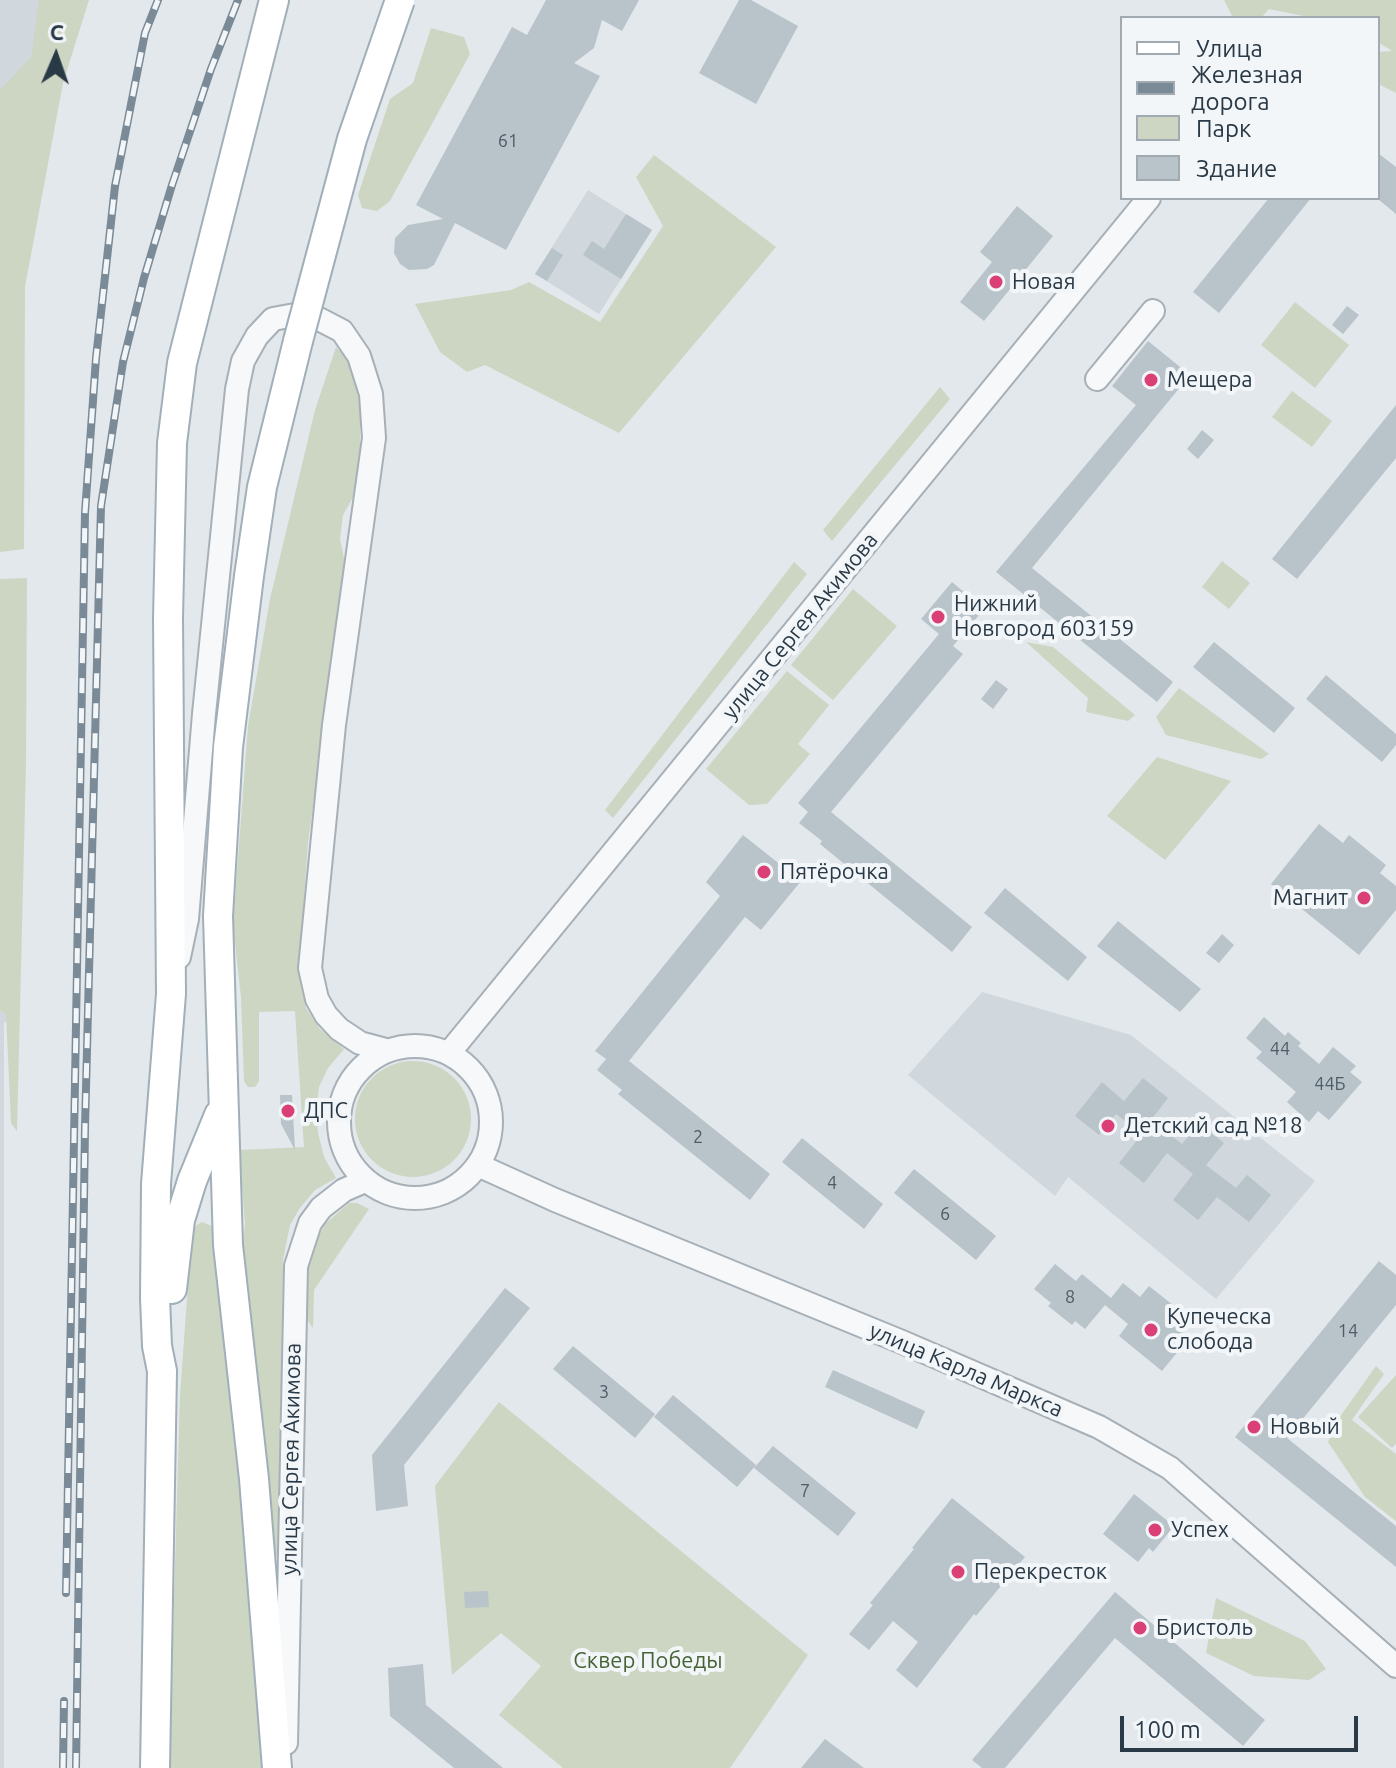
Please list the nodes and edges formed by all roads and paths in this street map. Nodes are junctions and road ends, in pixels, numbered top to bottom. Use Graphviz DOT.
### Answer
graph roads {
  1 [pos="274,0"];
  2 [pos="400,0"];
  3 [pos="1147,200"];
  4 [pos="1153,311"];
  5 [pos="1097,379"];
  6 [pos="171,994"];
  7 [pos="386,1050"];
  8 [pos="449,1053"];
  9 [pos="223,1106"];
  10 [pos="480,1166"];
  11 [pos="365,1181"];
  12 [pos="162,1371"];
  13 [pos="1396,1666"];
  14 [pos="155,1768"];
  15 [pos="277,1768"];
  16 [pos="284,1768"];
  1 -- 6 [label="main road"];
  2 -- 9 [label="main road, bridge"];
  3 -- 8 [label="street, улица Сергея Акимова"];
  4 -- 5 [label="street"];
  6 -- 7 [label="street"];
  6 -- 12 [label="main road"];
  7 -- 8 [label="street"];
  7 -- 11 [label="street"];
  8 -- 10 [label="street"];
  9 -- 12 [label="main road"];
  9 -- 15 [label="main road"];
  10 -- 11 [label="street"];
  10 -- 13 [label="street, улица Карла Маркса"];
  11 -- 16 [label="street, улица Сергея Акимова"];
  12 -- 14 [label="main road"];
}
